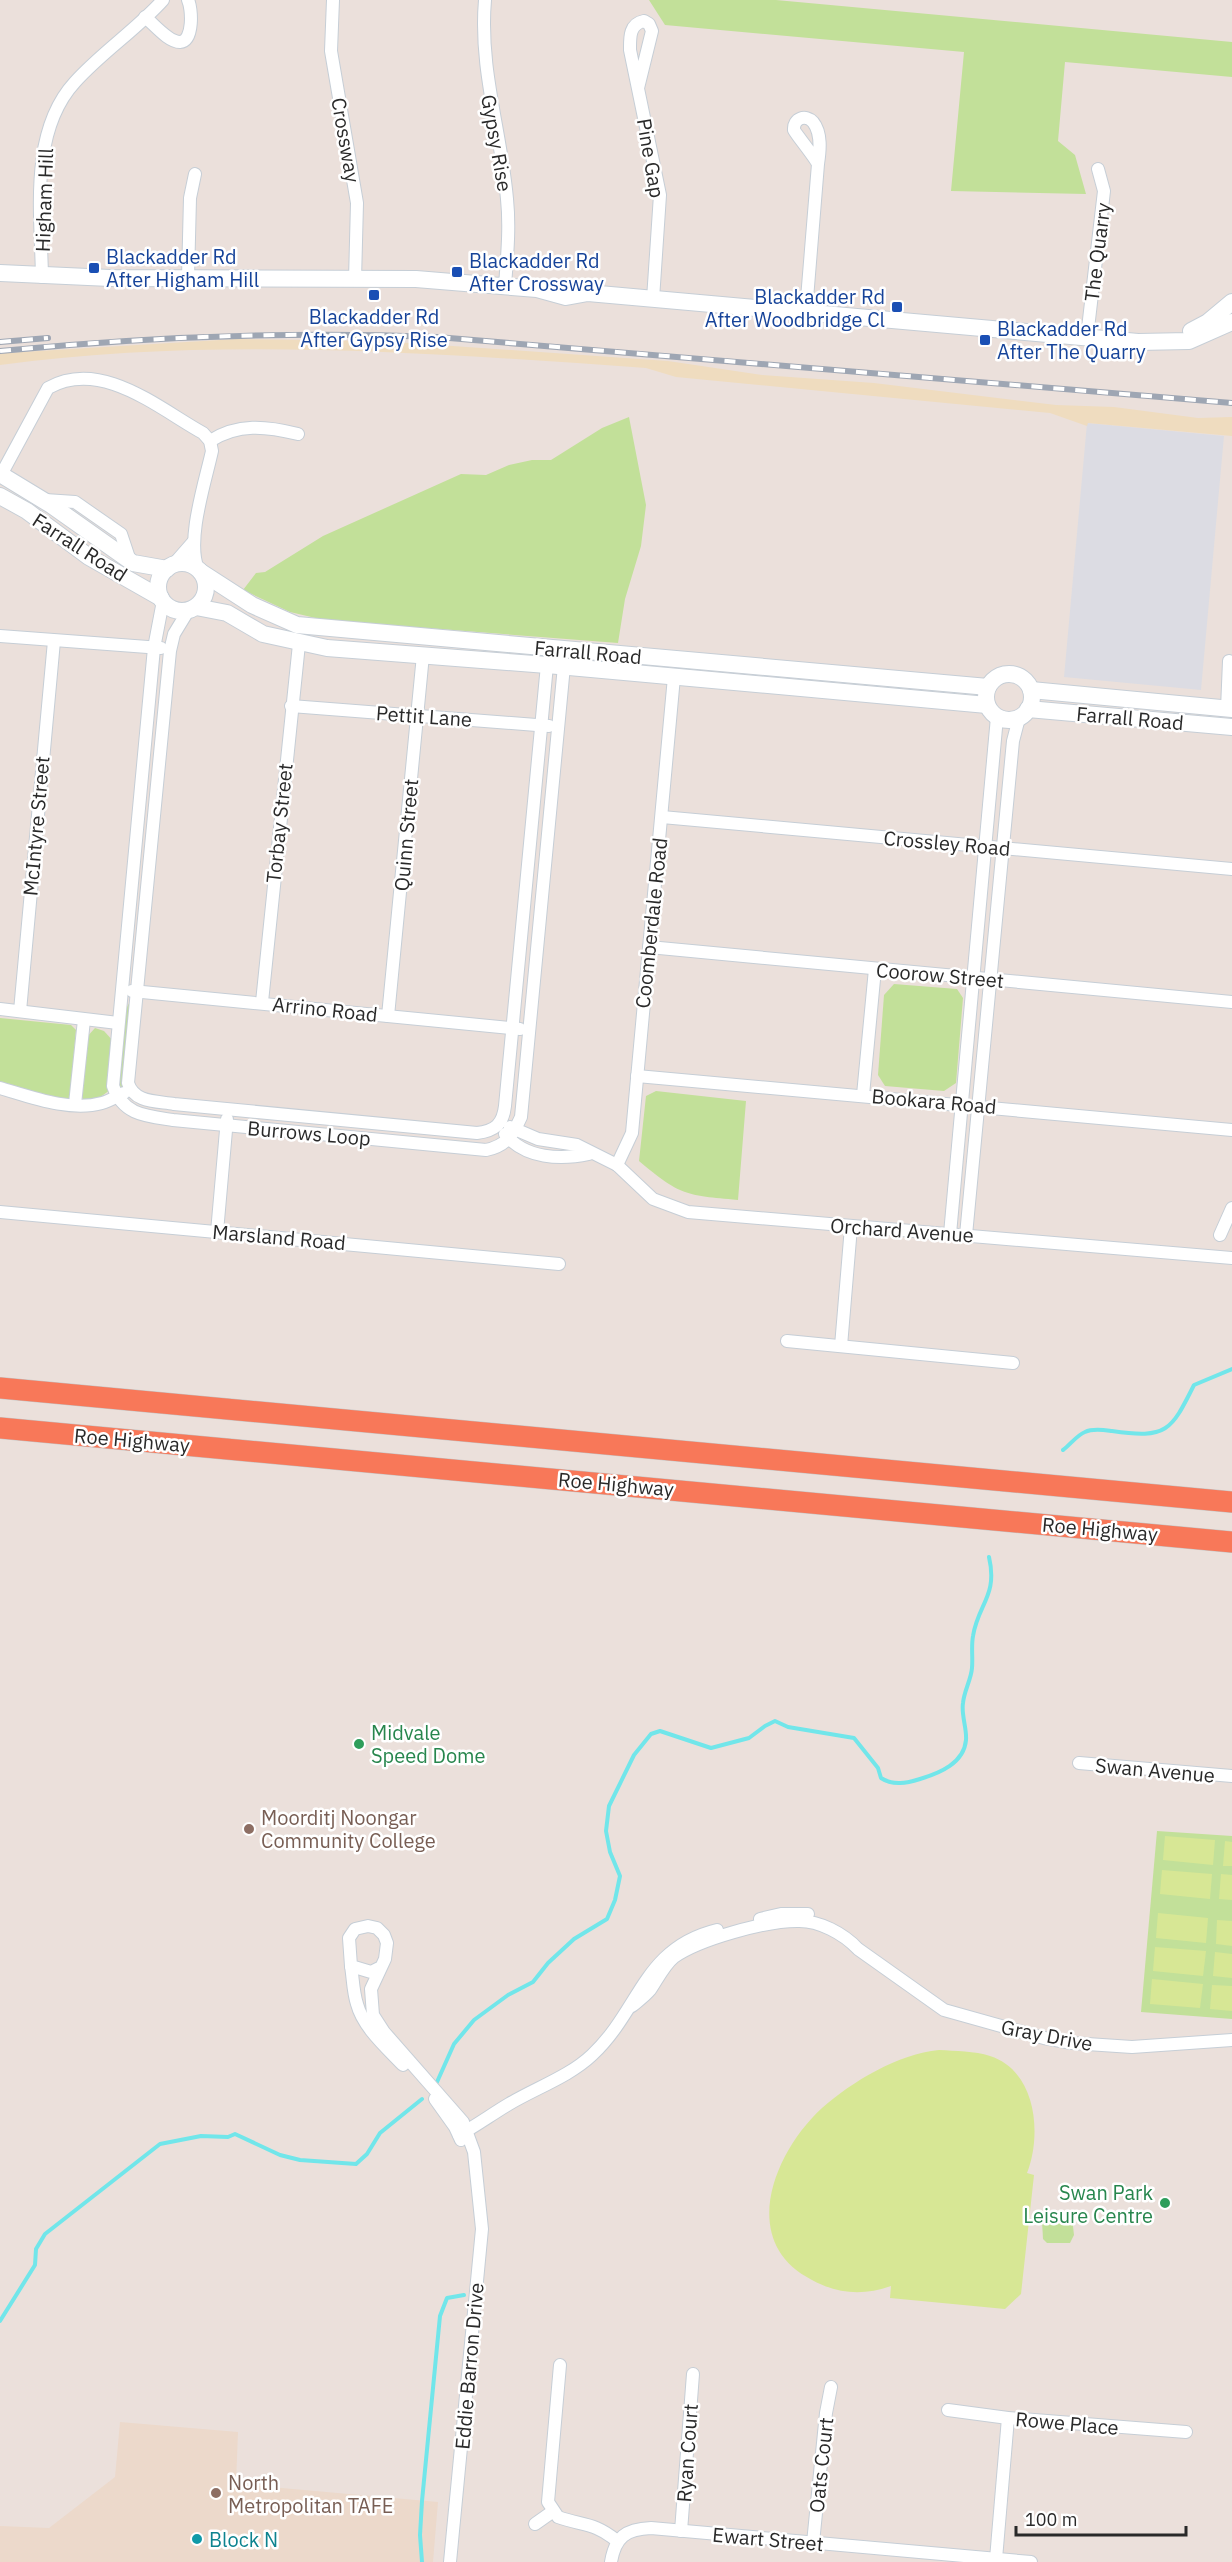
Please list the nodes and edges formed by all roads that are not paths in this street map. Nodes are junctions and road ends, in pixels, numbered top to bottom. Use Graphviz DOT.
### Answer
graph roads {
  1 [pos="163,0"];
  2 [pos="188,0"];
  3 [pos="333,0"];
  4 [pos="485,0"];
  5 [pos="145,17"];
  6 [pos="638,88"];
  7 [pos="818,164"];
  8 [pos="1098,169"];
  9 [pos="195,174"];
  10 [pos="0,273"];
  11 [pos="42,277"];
  12 [pos="188,278"];
  13 [pos="355,280"];
  14 [pos="505,286"];
  15 [pos="653,299"];
  16 [pos="1232,302"];
  17 [pos="806,311"];
  18 [pos="1232,322"];
  19 [pos="1087,337"];
  20 [pos="1165,342"];
  21 [pos="298,434"];
  22 [pos="210,441"];
  23 [pos="0,474"];
  24 [pos="0,496"];
  25 [pos="194,541"];
  26 [pos="170,567"];
  27 [pos="199,571"];
  28 [pos="162,600"];
  29 [pos="192,609"];
  30 [pos="0,636"];
  31 [pos="54,641"];
  32 [pos="299,644"];
  33 [pos="154,648"];
  34 [pos="171,648"];
  35 [pos="557,649"];
  36 [pos="423,655"];
  37 [pos="1229,661"];
  38 [pos="556,666"];
  39 [pos="674,677"];
  40 [pos="988,687"];
  41 [pos="1031,690"];
  42 [pos="1063,693"];
  43 [pos="291,706"];
  44 [pos="1229,709"];
  45 [pos="992,711"];
  46 [pos="1062,712"];
  47 [pos="1023,713"];
  48 [pos="417,716"];
  49 [pos="542,725"];
  50 [pos="557,726"];
  51 [pos="147,727"];
  52 [pos="1232,727"];
  53 [pos="163,728"];
  54 [pos="993,776"];
  55 [pos="1009,777"];
  56 [pos="142,786"];
  57 [pos="158,787"];
  58 [pos="536,787"];
  59 [pos="551,789"];
  60 [pos="662,817"];
  61 [pos="136,844"];
  62 [pos="153,845"];
  63 [pos="530,846"];
  64 [pos="987,847"];
  65 [pos="546,848"];
  66 [pos="1003,848"];
  67 [pos="1232,869"];
  68 [pos="130,902"];
  69 [pos="147,904"];
  70 [pos="525,904"];
  71 [pos="540,905"];
  72 [pos="981,911"];
  73 [pos="997,912"];
  74 [pos="649,947"];
  75 [pos="519,962"];
  76 [pos="534,963"];
  77 [pos="875,969"];
  78 [pos="974,978"];
  79 [pos="991,979"];
  80 [pos="122,990"];
  81 [pos="138,992"];
  82 [pos="262,1002"];
  83 [pos="1232,1002"];
  84 [pos="0,1009"];
  85 [pos="20,1011"];
  86 [pos="388,1016"];
  87 [pos="84,1020"];
  88 [pos="118,1023"];
  89 [pos="513,1029"];
  90 [pos="527,1030"];
  91 [pos="969,1040"];
  92 [pos="985,1041"];
  93 [pos="637,1076"];
  94 [pos="0,1088"];
  95 [pos="130,1091"];
  96 [pos="863,1095"];
  97 [pos="117,1096"];
  98 [pos="75,1104"];
  99 [pos="174,1104"];
  100 [pos="963,1104"];
  101 [pos="979,1105"];
  102 [pos="228,1109"];
  103 [pos="287,1115"];
  104 [pos="172,1120"];
  105 [pos="342,1120"];
  106 [pos="499,1125"];
  107 [pos="227,1126"];
  108 [pos="402,1126"];
  109 [pos="285,1130"];
  110 [pos="1232,1130"];
  111 [pos="457,1131"];
  112 [pos="512,1134"];
  113 [pos="340,1136"];
  114 [pos="400,1142"];
  115 [pos="455,1148"];
  116 [pos="617,1165"];
  117 [pos="1232,1208"];
  118 [pos="0,1212"];
  119 [pos="852,1227"];
  120 [pos="217,1232"];
  121 [pos="950,1234"];
  122 [pos="966,1235"];
  123 [pos="1220,1235"];
  124 [pos="1232,1258"];
  125 [pos="559,1264"];
  126 [pos="787,1341"];
  127 [pos="841,1346"];
  128 [pos="1013,1363"];
  129 [pos="0,1388"];
  130 [pos="0,1428"];
  131 [pos="1232,1502"];
  132 [pos="1232,1542"];
  133 [pos="1079,1763"];
  134 [pos="1232,1776"];
  135 [pos="351,1966"];
  136 [pos="381,1966"];
  137 [pos="1232,2040"];
  138 [pos="461,2129"];
  139 [pos="560,2365"];
  140 [pos="693,2374"];
  141 [pos="831,2387"];
  142 [pos="948,2410"];
  143 [pos="1008,2418"];
  144 [pos="1186,2432"];
  145 [pos="552,2512"];
  146 [pos="535,2524"];
  147 [pos="681,2531"];
  148 [pos="617,2541"];
  149 [pos="813,2543"];
  150 [pos="897,2557"];
  151 [pos="996,2559"];
  152 [pos="450,2562"];
  153 [pos="610,2562"];
  154 [pos="1031,2562"];
  1 -- 5 [label="street, Higham Hill"];
  2 -- 5 [label="street"];
  3 -- 13 [label="street, Crossway"];
  4 -- 14 [label="street, Gypsy Rise"];
  5 -- 11 [label="street, Higham Hill"];
  6 -- 15 [label="street, Pine Gap"];
  7 -- 17 [label="street"];
  8 -- 19 [label="street, The Quarry"];
  9 -- 12 [label="street"];
  10 -- 11 [label="main road"];
  11 -- 12 [label="main road"];
  12 -- 13 [label="main road"];
  13 -- 14 [label="main road"];
  14 -- 15 [label="main road"];
  15 -- 17 [label="main road"];
  16 -- 20 [label="main road"];
  17 -- 19 [label="main road"];
  18 -- 20 [label="main road"];
  19 -- 20 [label="main road"];
  21 -- 22 [label="street"];
  22 -- 23 [label="street"];
  22 -- 25 [label="street"];
  23 -- 26 [label="main road, Farrall Road"];
  24 -- 28 [label="main road, Farrall Road"];
  25 -- 26 [label="street"];
  25 -- 27 [label="street"];
  26 -- 27 [label="main road"];
  26 -- 28 [label="main road"];
  27 -- 29 [label="main road"];
  27 -- 35 [label="main road, Farrall Road"];
  28 -- 29 [label="main road"];
  28 -- 33 [label="street"];
  29 -- 32 [label="main road, Farrall Road"];
  29 -- 34 [label="street"];
  30 -- 31 [label="street"];
  31 -- 33 [label="street"];
  31 -- 85 [label="street, McIntyre Street"];
  32 -- 36 [label="main road, Farrall Road"];
  32 -- 43 [label="street, Torbay Street"];
  33 -- 34 [label="street"];
  33 -- 51 [label="street"];
  34 -- 53 [label="street"];
  35 -- 38 [label="street"];
  35 -- 40 [label="main road, Farrall Road"];
  36 -- 38 [label="main road, Farrall Road"];
  36 -- 48 [label="street, Quinn Street"];
  37 -- 44 [label="street"];
  38 -- 39 [label="main road, Farrall Road"];
  38 -- 49 [label="street"];
  38 -- 50 [label="street"];
  39 -- 45 [label="main road, Farrall Road"];
  39 -- 60 [label="street, Coomberdale Road"];
  40 -- 41 [label="main road"];
  40 -- 45 [label="main road"];
  41 -- 42 [label="main road, Farrall Road"];
  41 -- 47 [label="main road"];
  42 -- 44 [label="main road, Farrall Road"];
  42 -- 46 [label="main road"];
  43 -- 48 [label="street, Pettit Lane"];
  43 -- 82 [label="street, Torbay Street"];
  45 -- 47 [label="main road"];
  45 -- 54 [label="street"];
  46 -- 47 [label="main road, Farrall Road"];
  46 -- 52 [label="main road, Farrall Road"];
  47 -- 55 [label="street"];
  48 -- 49 [label="street, Pettit Lane"];
  48 -- 86 [label="street, Quinn Street"];
  49 -- 50 [label="street, Pettit Lane"];
  49 -- 58 [label="street"];
  50 -- 59 [label="street"];
  51 -- 53 [label="street"];
  51 -- 56 [label="street"];
  53 -- 57 [label="street"];
  54 -- 55 [label="street"];
  54 -- 64 [label="street"];
  55 -- 66 [label="street"];
  56 -- 57 [label="street"];
  56 -- 61 [label="street"];
  57 -- 62 [label="street"];
  58 -- 59 [label="street"];
  58 -- 63 [label="street"];
  59 -- 65 [label="street"];
  60 -- 64 [label="street, Crossley Road"];
  60 -- 74 [label="street, Coomberdale Road"];
  61 -- 62 [label="street"];
  61 -- 68 [label="street"];
  62 -- 69 [label="street"];
  63 -- 65 [label="street"];
  63 -- 70 [label="street"];
  64 -- 66 [label="street, Crossley Road"];
  64 -- 72 [label="street"];
  65 -- 71 [label="street"];
  66 -- 67 [label="street, Crossley Road"];
  66 -- 73 [label="street"];
  68 -- 69 [label="street"];
  68 -- 80 [label="street"];
  69 -- 81 [label="street"];
  70 -- 71 [label="street"];
  70 -- 75 [label="street"];
  71 -- 76 [label="street"];
  72 -- 73 [label="street"];
  72 -- 78 [label="street"];
  73 -- 79 [label="street"];
  74 -- 77 [label="street, Coorow Street"];
  74 -- 93 [label="street, Coomberdale Road"];
  75 -- 76 [label="street"];
  75 -- 89 [label="street"];
  76 -- 90 [label="street"];
  77 -- 78 [label="street, Coorow Street"];
  77 -- 96 [label="street"];
  78 -- 79 [label="street, Coorow Street"];
  78 -- 91 [label="street"];
  79 -- 83 [label="street, Coorow Street"];
  79 -- 92 [label="street"];
  80 -- 81 [label="street, Arrino Road"];
  80 -- 88 [label="street"];
  81 -- 82 [label="street, Arrino Road"];
  81 -- 95 [label="street"];
  82 -- 86 [label="street, Arrino Road"];
  84 -- 85 [label="street"];
  85 -- 87 [label="street"];
  86 -- 89 [label="street, Arrino Road"];
  87 -- 88 [label="street"];
  87 -- 98 [label="street"];
  88 -- 97 [label="street"];
  89 -- 90 [label="street, Arrino Road"];
  89 -- 106 [label="street"];
  90 -- 112 [label="street"];
  91 -- 92 [label="street"];
  91 -- 100 [label="street"];
  92 -- 101 [label="street"];
  93 -- 96 [label="street, Bookara Road"];
  93 -- 116 [label="street, Coomberdale Road"];
  94 -- 98 [label="street"];
  95 -- 97 [label="street"];
  95 -- 99 [label="street, Burrows Loop"];
  96 -- 100 [label="street, Bookara Road"];
  97 -- 98 [label="street"];
  97 -- 104 [label="street, Burrows Loop"];
  99 -- 102 [label="street, Burrows Loop"];
  99 -- 104 [label="street"];
  100 -- 101 [label="street, Bookara Road"];
  100 -- 121 [label="street"];
  101 -- 110 [label="street, Bookara Road"];
  101 -- 122 [label="street"];
  102 -- 103 [label="street, Burrows Loop"];
  102 -- 107 [label="street"];
  103 -- 105 [label="street, Burrows Loop"];
  103 -- 109 [label="street"];
  104 -- 107 [label="street, Burrows Loop"];
  105 -- 108 [label="street, Burrows Loop"];
  105 -- 113 [label="street"];
  106 -- 111 [label="street, Burrows Loop"];
  106 -- 112 [label="street"];
  107 -- 109 [label="street, Burrows Loop"];
  107 -- 120 [label="street"];
  108 -- 111 [label="street, Burrows Loop"];
  108 -- 114 [label="street"];
  109 -- 113 [label="street, Burrows Loop"];
  111 -- 115 [label="street"];
  112 -- 115 [label="street, Burrows Loop"];
  112 -- 116 [label="street, Orchard Avenue"];
  113 -- 114 [label="street, Burrows Loop"];
  114 -- 115 [label="street, Burrows Loop"];
  116 -- 119 [label="street, Orchard Avenue"];
  117 -- 123 [label="street"];
  118 -- 120 [label="street, Marsland Road"];
  119 -- 121 [label="street, Orchard Avenue"];
  119 -- 127 [label="street"];
  120 -- 125 [label="street, Marsland Road"];
  121 -- 122 [label="street, Orchard Avenue"];
  122 -- 124 [label="street, Orchard Avenue"];
  126 -- 127 [label="street"];
  127 -- 128 [label="street"];
  129 -- 131 [label="highway, Roe Highway"];
  130 -- 132 [label="highway, Roe Highway"];
  133 -- 134 [label="street, Swan Avenue"];
  135 -- 136 [label="street"];
  135 -- 136 [label="street, Eddie Barron Drive"];
  135 -- 138 [label="street, Eddie Barron Drive"];
  136 -- 138 [label="street, Eddie Barron Drive"];
  137 -- 138 [label="street, Gray Drive"];
  138 -- 152 [label="street, Eddie Barron Drive"];
  139 -- 145 [label="street"];
  140 -- 147 [label="street, Ryan Court"];
  141 -- 149 [label="street, Oats Court"];
  142 -- 143 [label="street, Rowe Place"];
  143 -- 144 [label="street, Rowe Place"];
  143 -- 151 [label="street"];
  145 -- 146 [label="street"];
  145 -- 148 [label="street"];
  147 -- 148 [label="street, Ewart Street"];
  147 -- 149 [label="street, Ewart Street"];
  148 -- 153 [label="street"];
  149 -- 150 [label="street, Ewart Street"];
  150 -- 151 [label="street, Ewart Street"];
  151 -- 154 [label="street, Ewart Street"];
}
